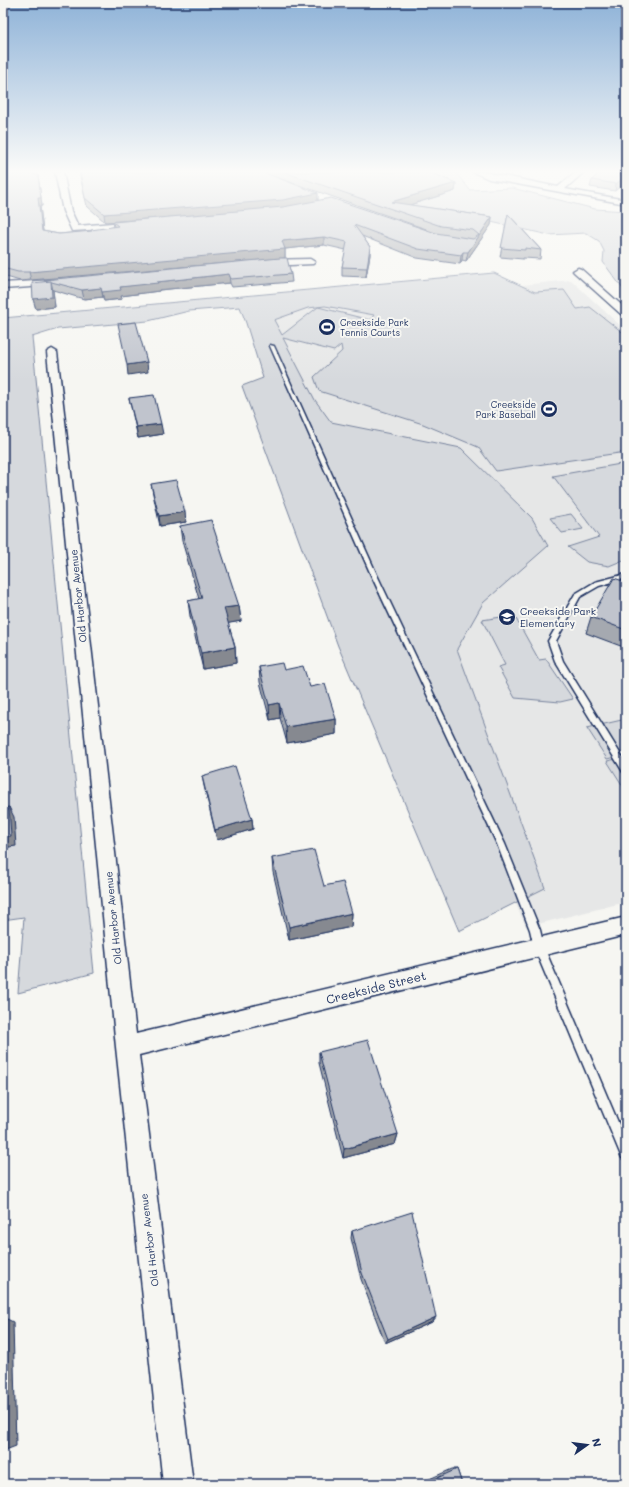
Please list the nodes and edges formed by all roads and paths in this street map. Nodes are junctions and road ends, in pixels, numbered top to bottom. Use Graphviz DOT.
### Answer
graph roads {
  1 [pos="310,262"];
  2 [pos="256,264"];
  3 [pos="578,271"];
  4 [pos="62,282"];
  5 [pos="3,286"];
  6 [pos="626,314"];
  7 [pos="272,346"];
  8 [pos="52,352"];
  9 [pos="626,576"];
  10 [pos="626,770"];
  11 [pos="626,926"];
  12 [pos="539,947"];
  13 [pos="127,1047"];
  14 [pos="626,1154"];
  15 [pos="178,1484"];
  1 -- 2 [label="street"];
  3 -- 6 [label="street"];
  4 -- 5 [label="street"];
  7 -- 12 [label="lane"];
  8 -- 13 [label="street, Old Harbor Avenue"];
  9 -- 10 [label="lane"];
  11 -- 12 [label="street, Creekside Street"];
  12 -- 13 [label="street, Creekside Street"];
  12 -- 14 [label="lane"];
  13 -- 15 [label="street, Old Harbor Avenue"];
}
